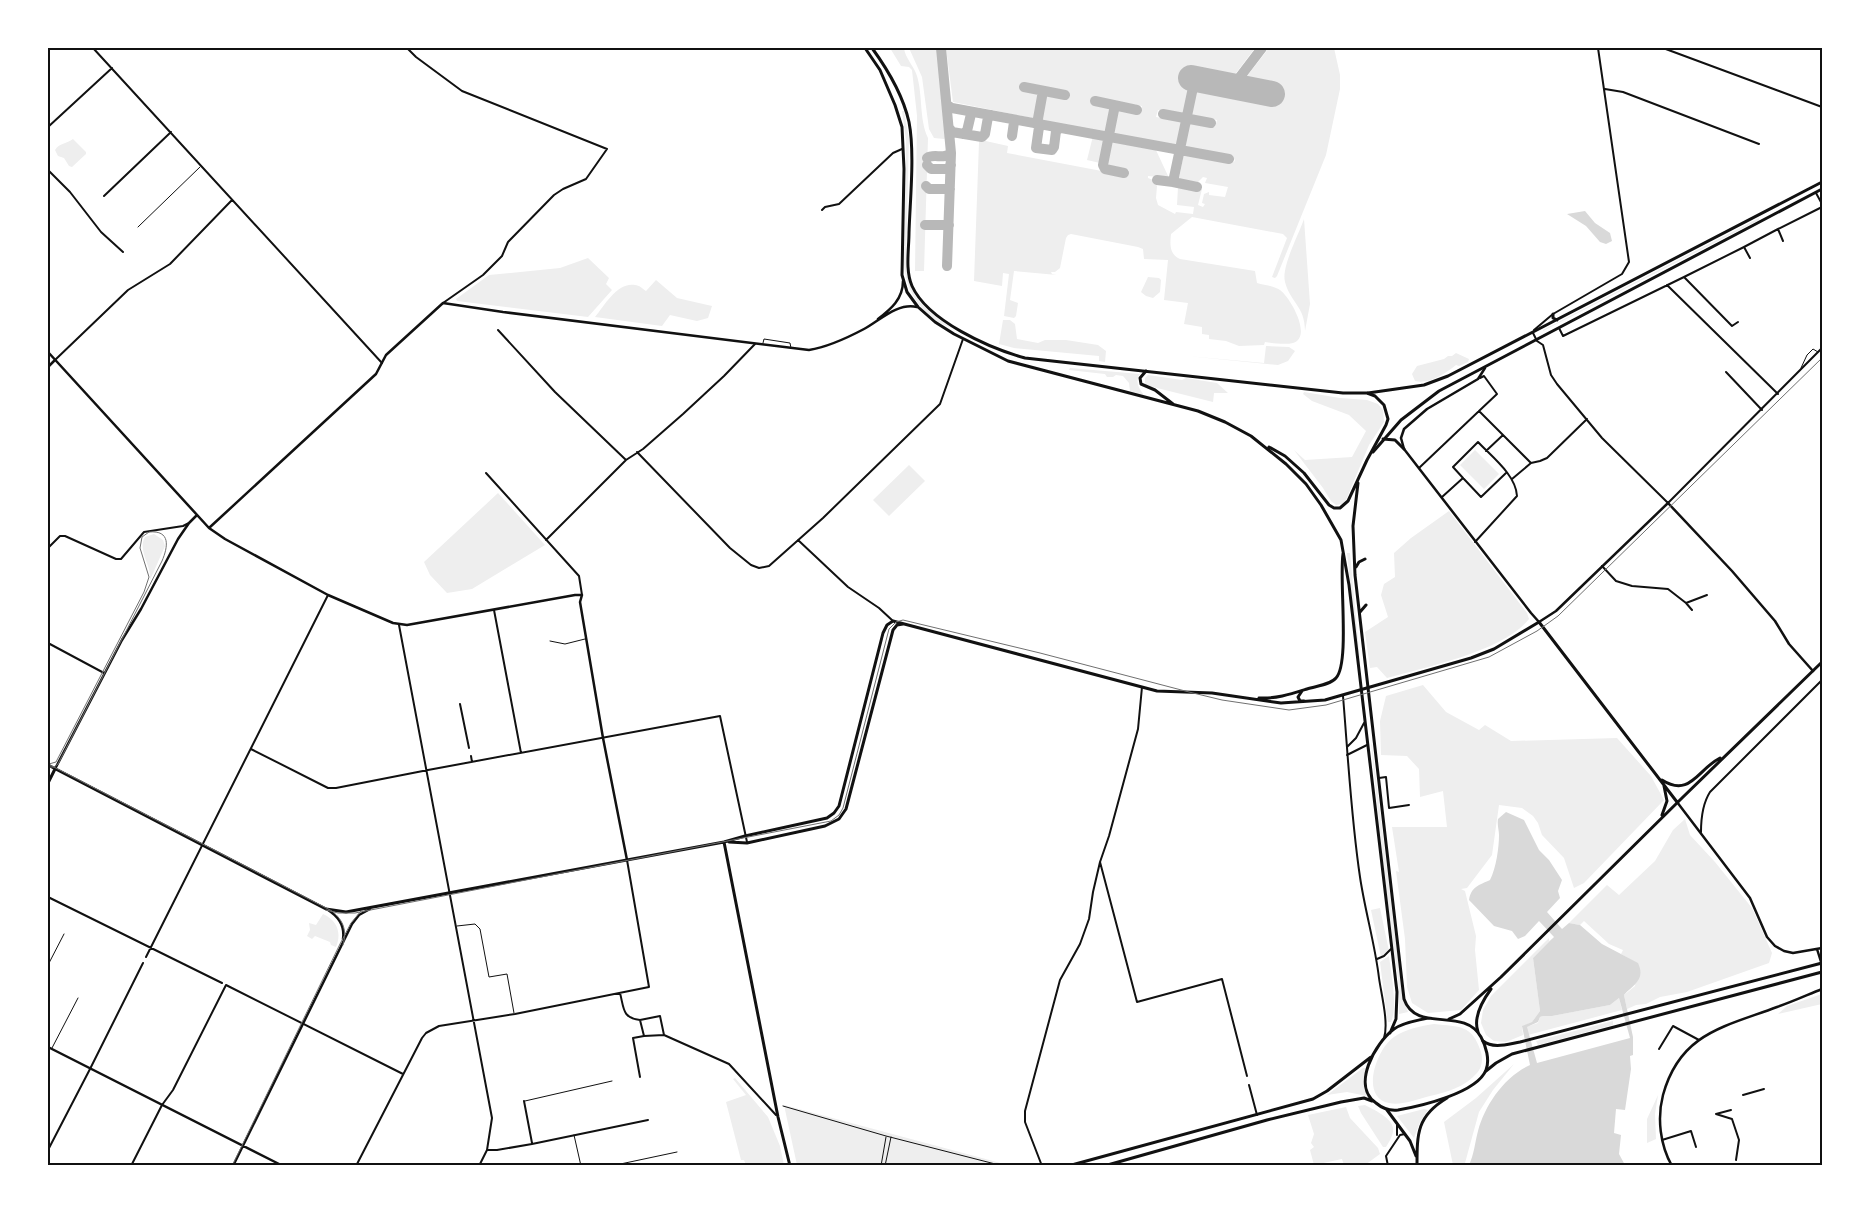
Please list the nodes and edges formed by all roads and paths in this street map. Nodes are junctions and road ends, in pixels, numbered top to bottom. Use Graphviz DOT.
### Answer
graph roads {
  1 [pos="93,48"];
  2 [pos="406,48"];
  3 [pos="865,48"];
  4 [pos="872,48"];
  5 [pos="1598,48"];
  6 [pos="1663,48"];
  7 [pos="112,68"];
  8 [pos="892,80"];
  9 [pos="887,86"];
  10 [pos="1604,89"];
  11 [pos="1822,107"];
  12 [pos="906,110"];
  13 [pos="898,114"];
  14 [pos="48,127"];
  15 [pos="171,132"];
  16 [pos="1759,144"];
  17 [pos="904,148"];
  18 [pos="201,166"];
  19 [pos="48,170"];
  20 [pos="1822,182"];
  21 [pos="1822,189"];
  22 [pos="1816,193"];
  23 [pos="104,196"];
  24 [pos="232,200"];
  25 [pos="1822,206"];
  26 [pos="822,210"];
  27 [pos="1761,214"];
  28 [pos="1764,220"];
  29 [pos="138,227"];
  30 [pos="1778,230"];
  31 [pos="1783,241"];
  32 [pos="1744,247"];
  33 [pos="123,252"];
  34 [pos="1750,258"];
  35 [pos="1684,277"];
  36 [pos="903,280"];
  37 [pos="1667,286"];
  38 [pos="443,303"];
  39 [pos="918,307"];
  40 [pos="1553,314"];
  41 [pos="1558,320"];
  42 [pos="1738,322"];
  43 [pos="1559,328"];
  44 [pos="864,329"];
  45 [pos="498,330"];
  46 [pos="1532,332"];
  47 [pos="963,339"];
  48 [pos="1537,341"];
  49 [pos="755,344"];
  50 [pos="763,345"];
  51 [pos="1822,348"];
  52 [pos="792,349"];
  53 [pos="48,352"];
  54 [pos="1818,352"];
  55 [pos="55,360"];
  56 [pos="382,363"];
  57 [pos="48,366"];
  58 [pos="1485,368"];
  59 [pos="1800,370"];
  60 [pos="1146,371"];
  61 [pos="1726,372"];
  62 [pos="1478,379"];
  63 [pos="1367,394"];
  64 [pos="1778,394"];
  65 [pos="1174,405"];
  66 [pos="1762,410"];
  67 [pos="1479,411"];
  68 [pos="1587,419"];
  69 [pos="1503,435"];
  70 [pos="1382,440"];
  71 [pos="1261,443"];
  72 [pos="1404,449"];
  73 [pos="1486,451"];
  74 [pos="637,452"];
  75 [pos="626,460"];
  76 [pos="1366,460"];
  77 [pos="1531,463"];
  78 [pos="1419,468"];
  79 [pos="486,473"];
  80 [pos="1506,473"];
  81 [pos="1463,478"];
  82 [pos="1512,479"];
  83 [pos="1358,480"];
  84 [pos="1442,497"];
  85 [pos="1668,503"];
  86 [pos="196,516"];
  87 [pos="189,523"];
  88 [pos="209,528"];
  89 [pos="546,540"];
  90 [pos="798,540"];
  91 [pos="1475,542"];
  92 [pos="48,548"];
  93 [pos="1343,551"];
  94 [pos="1365,559"];
  95 [pos="1602,566"];
  96 [pos="1355,575"];
  97 [pos="328,595"];
  98 [pos="582,595"];
  99 [pos="1708,595"];
  100 [pos="1686,603"];
  101 [pos="1366,604"];
  102 [pos="494,609"];
  103 [pos="1692,610"];
  104 [pos="1360,612"];
  105 [pos="893,621"];
  106 [pos="1539,622"];
  107 [pos="904,623"];
  108 [pos="399,625"];
  109 [pos="586,638"];
  110 [pos="550,641"];
  111 [pos="48,643"];
  112 [pos="1822,662"];
  113 [pos="1813,671"];
  114 [pos="104,673"];
  115 [pos="1822,680"];
  116 [pos="1142,687"];
  117 [pos="1302,690"];
  118 [pos="1342,695"];
  119 [pos="1244,697"];
  120 [pos="1310,702"];
  121 [pos="460,704"];
  122 [pos="1365,721"];
  123 [pos="1374,735"];
  124 [pos="1367,736"];
  125 [pos="603,738"];
  126 [pos="1368,744"];
  127 [pos="1347,747"];
  128 [pos="469,748"];
  129 [pos="251,749"];
  130 [pos="522,753"];
  131 [pos="1347,755"];
  132 [pos="471,756"];
  133 [pos="1724,756"];
  134 [pos="472,762"];
  135 [pos="48,765"];
  136 [pos="55,768"];
  137 [pos="428,770"];
  138 [pos="1379,778"];
  139 [pos="1660,778"];
  140 [pos="48,783"];
  141 [pos="1663,783"];
  142 [pos="1677,802"];
  143 [pos="1409,805"];
  144 [pos="1661,818"];
  145 [pos="1701,835"];
  146 [pos="745,836"];
  147 [pos="724,842"];
  148 [pos="747,843"];
  149 [pos="202,845"];
  150 [pos="627,860"];
  151 [pos="1100,862"];
  152 [pos="451,893"];
  153 [pos="48,897"];
  154 [pos="373,908"];
  155 [pos="326,909"];
  156 [pos="457,926"];
  157 [pos="64,934"];
  158 [pos="341,945"];
  159 [pos="1392,947"];
  160 [pos="150,948"];
  161 [pos="1822,948"];
  162 [pos="1817,950"];
  163 [pos="146,957"];
  164 [pos="1377,959"];
  165 [pos="143,963"];
  166 [pos="1822,964"];
  167 [pos="48,965"];
  168 [pos="1822,972"];
  169 [pos="1501,977"];
  170 [pos="222,983"];
  171 [pos="1822,989"];
  172 [pos="620,993"];
  173 [pos="78,998"];
  174 [pos="514,1014"];
  175 [pos="1428,1018"];
  176 [pos="640,1020"];
  177 [pos="1448,1020"];
  178 [pos="474,1021"];
  179 [pos="303,1023"];
  180 [pos="1478,1032"];
  181 [pos="1390,1033"];
  182 [pos="664,1035"];
  183 [pos="644,1036"];
  184 [pos="1482,1038"];
  185 [pos="1382,1040"];
  186 [pos="1699,1040"];
  187 [pos="48,1047"];
  188 [pos="52,1049"];
  189 [pos="1659,1049"];
  190 [pos="1373,1054"];
  191 [pos="90,1069"];
  192 [pos="1486,1072"];
  193 [pos="403,1074"];
  194 [pos="1247,1076"];
  195 [pos="640,1077"];
  196 [pos="612,1081"];
  197 [pos="1249,1085"];
  198 [pos="1764,1089"];
  199 [pos="1743,1095"];
  200 [pos="1451,1096"];
  201 [pos="524,1101"];
  202 [pos="1373,1101"];
  203 [pos="162,1105"];
  204 [pos="783,1106"];
  205 [pos="1388,1110"];
  206 [pos="1731,1110"];
  207 [pos="1257,1115"];
  208 [pos="778,1117"];
  209 [pos="1395,1119"];
  210 [pos="648,1120"];
  211 [pos="574,1135"];
  212 [pos="886,1136"];
  213 [pos="1407,1136"];
  214 [pos="891,1137"];
  215 [pos="1396,1137"];
  216 [pos="1662,1140"];
  217 [pos="532,1144"];
  218 [pos="243,1145"];
  219 [pos="1696,1147"];
  220 [pos="48,1150"];
  221 [pos="487,1150"];
  222 [pos="677,1152"];
  223 [pos="1736,1160"];
  224 [pos="131,1166"];
  225 [pos="234,1166"];
  226 [pos="283,1166"];
  227 [pos="356,1166"];
  228 [pos="479,1166"];
  229 [pos="581,1166"];
  230 [pos="611,1166"];
  231 [pos="790,1166"];
  232 [pos="881,1166"];
  233 [pos="886,1166"];
  234 [pos="1004,1166"];
  235 [pos="1042,1166"];
  236 [pos="1068,1166"];
  237 [pos="1104,1166"];
  238 [pos="1388,1166"];
  239 [pos="1417,1166"];
  240 [pos="1672,1166"];
  1 -- 7 [label="street"];
  2 -- 38 [label="street"];
  3 -- 9 [label="main road"];
  4 -- 8 [label="main road"];
  5 -- 10 [label="street"];
  6 -- 11 [label="street"];
  7 -- 14 [label="street"];
  7 -- 15 [label="street"];
  8 -- 9 [label="main road"];
  8 -- 12 [label="main road"];
  9 -- 13 [label="main road"];
  10 -- 16 [label="street"];
  10 -- 40 [label="street"];
  12 -- 13 [label="main road"];
  12 -- 60 [label="main road"];
  13 -- 17 [label="main road"];
  15 -- 18 [label="street"];
  15 -- 23 [label="street"];
  17 -- 26 [label="street"];
  17 -- 36 [label="main road"];
  18 -- 24 [label="street"];
  18 -- 29 [label="street"];
  19 -- 33 [label="street"];
  20 -- 27 [label="main road"];
  21 -- 22 [label="main road"];
  22 -- 25 [label="street"];
  22 -- 28 [label="main road"];
  24 -- 55 [label="street"];
  24 -- 56 [label="street"];
  25 -- 30 [label="street"];
  27 -- 28 [label="street"];
  27 -- 41 [label="main road"];
  28 -- 43 [label="main road"];
  30 -- 31 [label="street"];
  30 -- 32 [label="street"];
  32 -- 34 [label="street"];
  32 -- 35 [label="street"];
  35 -- 37 [label="street"];
  35 -- 42 [label="street"];
  36 -- 39 [label="main road"];
  36 -- 44 [label="street"];
  37 -- 43 [label="street"];
  37 -- 64 [label="street"];
  38 -- 49 [label="street"];
  38 -- 56 [label="street"];
  39 -- 44 [label="street"];
  39 -- 47 [label="main road"];
  40 -- 41 [label="main road"];
  40 -- 46 [label="street"];
  41 -- 46 [label="main road"];
  43 -- 48 [label="main road"];
  44 -- 52 [label="street"];
  45 -- 75 [label="street"];
  46 -- 48 [label="street"];
  46 -- 63 [label="main road"];
  47 -- 65 [label="main road"];
  47 -- 90 [label="street"];
  48 -- 58 [label="main road"];
  48 -- 68 [label="street"];
  49 -- 50 [label="street"];
  49 -- 74 [label="street"];
  50 -- 52 [label="street"];
  50 -- 52 [label="street"];
  51 -- 54 [label="street"];
  53 -- 55 [label="street"];
  54 -- 59 [label="street"];
  54 -- 59 [label="street"];
  55 -- 57 [label="street"];
  55 -- 86 [label="street"];
  56 -- 88 [label="street"];
  58 -- 62 [label="street"];
  58 -- 70 [label="main road"];
  59 -- 64 [label="street"];
  60 -- 63 [label="main road"];
  60 -- 65 [label="main road"];
  61 -- 66 [label="street"];
  62 -- 67 [label="street"];
  62 -- 72 [label="street"];
  63 -- 76 [label="main road"];
  64 -- 66 [label="street"];
  65 -- 71 [label="main road"];
  66 -- 85 [label="street"];
  67 -- 69 [label="street"];
  67 -- 78 [label="street"];
  68 -- 77 [label="street"];
  68 -- 85 [label="street"];
  69 -- 73 [label="street"];
  69 -- 77 [label="street"];
  70 -- 72 [label="main road"];
  70 -- 76 [label="main road"];
  71 -- 83 [label="main road"];
  71 -- 93 [label="main road"];
  72 -- 78 [label="street"];
  73 -- 80 [label="street"];
  73 -- 81 [label="street"];
  74 -- 75 [label="street"];
  74 -- 90 [label="street"];
  75 -- 89 [label="street"];
  76 -- 83 [label="main road"];
  77 -- 82 [label="street"];
  78 -- 84 [label="street"];
  79 -- 89 [label="street"];
  80 -- 81 [label="street"];
  80 -- 82 [label="street"];
  81 -- 84 [label="street"];
  82 -- 91 [label="street"];
  83 -- 96 [label="main road"];
  84 -- 91 [label="street"];
  85 -- 95 [label="street"];
  85 -- 113 [label="street"];
  86 -- 87 [label="street"];
  86 -- 88 [label="street"];
  87 -- 92 [label="street"];
  87 -- 114 [label="street"];
  88 -- 97 [label="street"];
  89 -- 98 [label="street"];
  90 -- 105 [label="street"];
  91 -- 106 [label="street"];
  93 -- 117 [label="main road"];
  93 -- 122 [label="main road"];
  94 -- 96 [label="main road"];
  95 -- 100 [label="street"];
  95 -- 106 [label="street"];
  96 -- 104 [label="main road"];
  97 -- 108 [label="street"];
  97 -- 129 [label="street"];
  98 -- 102 [label="street"];
  98 -- 109 [label="street"];
  99 -- 100 [label="street"];
  100 -- 103 [label="street"];
  101 -- 104 [label="main road"];
  102 -- 108 [label="street"];
  102 -- 130 [label="street"];
  104 -- 123 [label="main road"];
  105 -- 107 [label="main road"];
  105 -- 146 [label="main road"];
  106 -- 118 [label="main road"];
  106 -- 139 [label="main road"];
  107 -- 116 [label="main road"];
  107 -- 148 [label="main road"];
  108 -- 137 [label="street"];
  109 -- 110 [label="street"];
  109 -- 125 [label="street"];
  111 -- 114 [label="street"];
  112 -- 113 [label="main road"];
  113 -- 133 [label="main road"];
  114 -- 136 [label="street"];
  115 -- 145 [label="street"];
  116 -- 119 [label="main road"];
  116 -- 151 [label="street"];
  117 -- 119 [label="main road"];
  117 -- 120 [label="main road"];
  118 -- 120 [label="main road"];
  118 -- 127 [label="street"];
  119 -- 120 [label="main road"];
  121 -- 128 [label="street"];
  122 -- 124 [label="main road"];
  122 -- 127 [label="street"];
  123 -- 124 [label="main road"];
  123 -- 138 [label="main road"];
  124 -- 126 [label="main road"];
  125 -- 130 [label="street"];
  125 -- 146 [label="street"];
  125 -- 150 [label="street"];
  126 -- 131 [label="street"];
  126 -- 159 [label="main road"];
  127 -- 131 [label="street"];
  129 -- 137 [label="street"];
  129 -- 149 [label="street"];
  130 -- 134 [label="street"];
  131 -- 164 [label="street"];
  132 -- 134 [label="street"];
  133 -- 139 [label="main road"];
  133 -- 142 [label="main road"];
  134 -- 137 [label="street"];
  135 -- 136 [label="main road"];
  136 -- 140 [label="main road"];
  136 -- 149 [label="main road"];
  137 -- 152 [label="street"];
  138 -- 143 [label="street"];
  138 -- 175 [label="main road"];
  139 -- 141 [label="main road"];
  141 -- 142 [label="main road"];
  141 -- 144 [label="main road"];
  142 -- 144 [label="main road"];
  142 -- 145 [label="street"];
  144 -- 169 [label="main road"];
  145 -- 162 [label="street"];
  146 -- 147 [label="main road"];
  146 -- 148 [label="street"];
  147 -- 148 [label="main road"];
  147 -- 150 [label="main road"];
  147 -- 208 [label="main road"];
  149 -- 155 [label="main road"];
  149 -- 160 [label="street"];
  150 -- 152 [label="main road"];
  150 -- 172 [label="street"];
  151 -- 194 [label="street"];
  151 -- 235 [label="street"];
  152 -- 154 [label="main road"];
  152 -- 156 [label="street"];
  153 -- 160 [label="street"];
  154 -- 155 [label="main road"];
  154 -- 158 [label="street"];
  155 -- 158 [label="street"];
  156 -- 174 [label="street"];
  156 -- 178 [label="street"];
  157 -- 167 [label="street"];
  158 -- 179 [label="street"];
  159 -- 164 [label="street"];
  159 -- 181 [label="main road"];
  160 -- 163 [label="street"];
  160 -- 170 [label="street"];
  161 -- 162 [label="street"];
  162 -- 166 [label="street"];
  164 -- 185 [label="street"];
  165 -- 191 [label="street"];
  166 -- 184 [label="main road"];
  168 -- 192 [label="main road"];
  169 -- 177 [label="main road"];
  169 -- 180 [label="main road"];
  171 -- 186 [label="street"];
  172 -- 174 [label="street"];
  172 -- 176 [label="street"];
  173 -- 188 [label="street"];
  174 -- 178 [label="street"];
  175 -- 177 [label="main road"];
  175 -- 181 [label="main road"];
  176 -- 182 [label="street"];
  176 -- 183 [label="street"];
  177 -- 180 [label="main road"];
  178 -- 193 [label="street"];
  178 -- 221 [label="street"];
  179 -- 193 [label="street"];
  179 -- 203 [label="street"];
  179 -- 218 [label="street"];
  180 -- 184 [label="main road"];
  181 -- 185 [label="main road"];
  182 -- 183 [label="street"];
  182 -- 208 [label="street"];
  183 -- 195 [label="street"];
  184 -- 192 [label="main road"];
  185 -- 190 [label="main road"];
  186 -- 189 [label="street"];
  186 -- 216 [label="street"];
  187 -- 188 [label="street"];
  188 -- 191 [label="street"];
  190 -- 202 [label="main road"];
  190 -- 207 [label="main road"];
  191 -- 203 [label="street"];
  191 -- 220 [label="street"];
  192 -- 200 [label="main road"];
  193 -- 227 [label="street"];
  196 -- 201 [label="street"];
  197 -- 207 [label="street"];
  198 -- 199 [label="street"];
  200 -- 205 [label="main road"];
  200 -- 239 [label="main road"];
  201 -- 217 [label="street"];
  202 -- 205 [label="main road"];
  202 -- 237 [label="main road"];
  203 -- 218 [label="street"];
  203 -- 224 [label="street"];
  204 -- 212 [label="street"];
  205 -- 209 [label="main road"];
  206 -- 223 [label="street"];
  207 -- 236 [label="main road"];
  208 -- 231 [label="main road"];
  209 -- 213 [label="main road"];
  209 -- 215 [label="street"];
  210 -- 211 [label="street"];
  211 -- 217 [label="street"];
  211 -- 229 [label="street"];
  212 -- 214 [label="street"];
  212 -- 232 [label="street"];
  213 -- 215 [label="street"];
  213 -- 239 [label="main road"];
  214 -- 233 [label="street"];
  214 -- 234 [label="street"];
  215 -- 238 [label="street"];
  216 -- 219 [label="street"];
  216 -- 240 [label="street"];
  217 -- 221 [label="street"];
  218 -- 225 [label="street"];
  218 -- 226 [label="street"];
  221 -- 228 [label="street"];
  222 -- 230 [label="street"];
}
